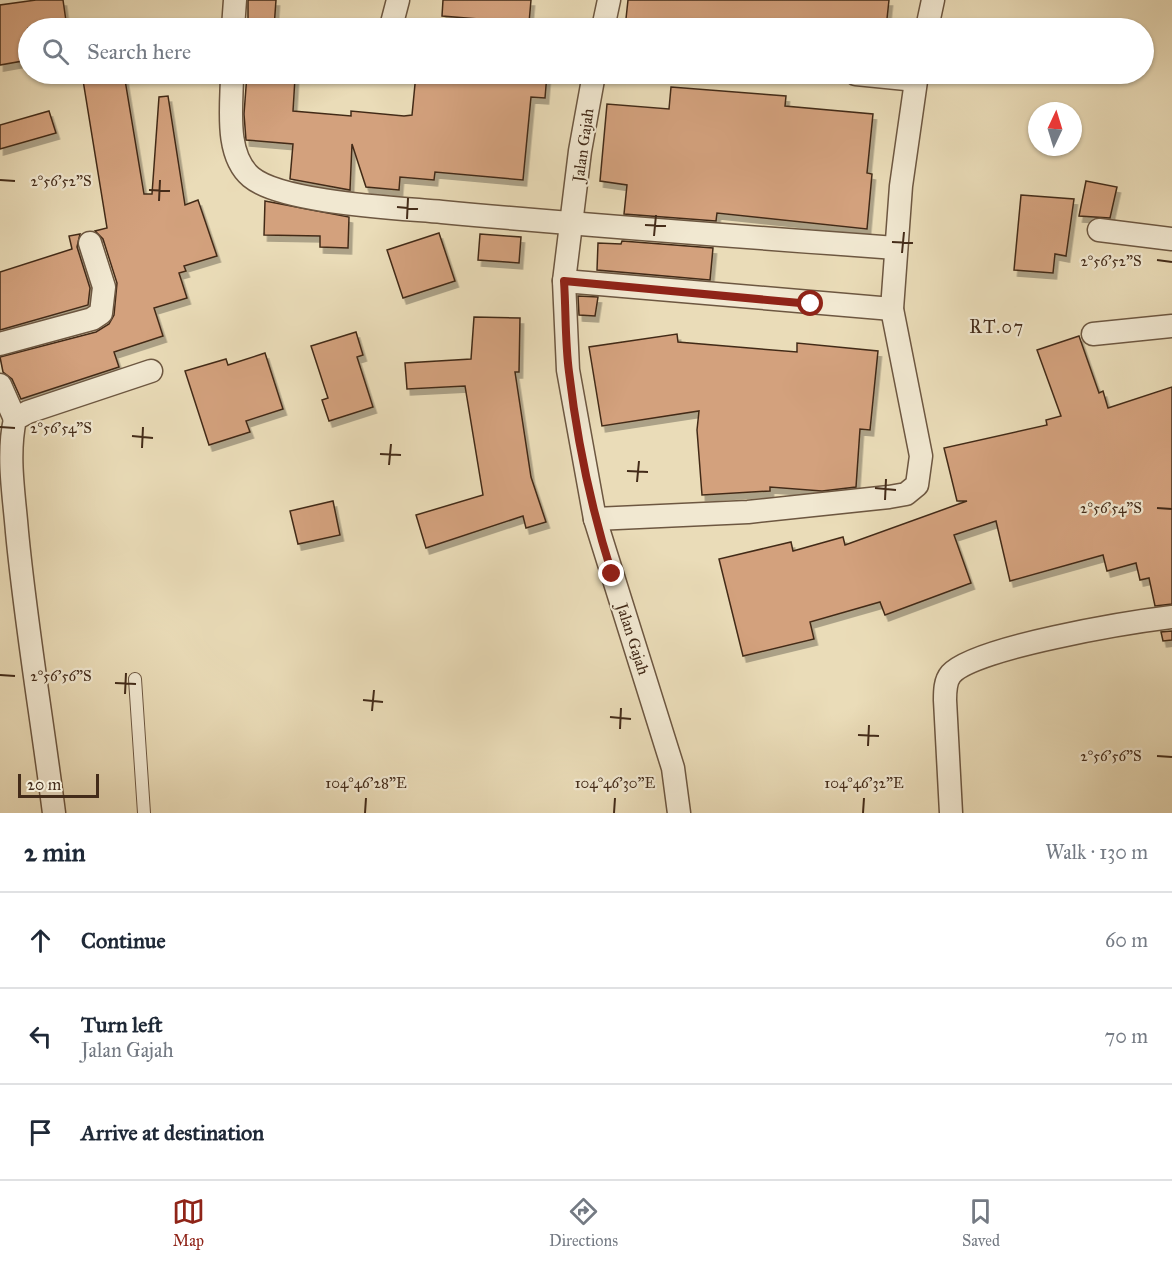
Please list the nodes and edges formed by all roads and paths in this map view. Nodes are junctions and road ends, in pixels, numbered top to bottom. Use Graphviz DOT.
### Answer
graph roads {
  1 [pos="235,0"];
  2 [pos="398,0"];
  3 [pos="609,0"];
  4 [pos="933,0"];
  5 [pos="234,18"];
  6 [pos="393,18"];
  7 [pos="605,18"];
  8 [pos="929,18"];
  9 [pos="232,84"];
  10 [pos="592,84"];
  11 [pos="916,84"];
  12 [pos="573,224"];
  13 [pos="1099,230"];
  14 [pos="1172,239"];
  15 [pos="90,243"];
  16 [pos="896,248"];
  17 [pos="564,281"];
  18 [pos="892,309"];
  19 [pos="1172,326"];
  20 [pos="1093,334"];
  21 [pos="0,344"];
  22 [pos="151,371"];
  23 [pos="0,385"];
  24 [pos="15,419"];
  25 [pos="595,519"];
  26 [pos="1172,617"];
  27 [pos="135,679"];
  28 [pos="54,813"];
  29 [pos="144,813"];
  30 [pos="679,813"];
  31 [pos="951,813"];
  1 -- 5 [label="street"];
  2 -- 6 [label="street"];
  3 -- 7 [label="street"];
  4 -- 8 [label="street"];
  9 -- 12 [label="street"];
  10 -- 12 [label="street, Jalan Gajah"];
  11 -- 16 [label="street"];
  12 -- 16 [label="street"];
  12 -- 17 [label="street, Jalan Gajah"];
  13 -- 14 [label="street"];
  15 -- 21 [label="street"];
  16 -- 18 [label="street"];
  17 -- 18 [label="street"];
  17 -- 25 [label="street, Jalan Gajah"];
  18 -- 25 [label="street"];
  19 -- 20 [label="street"];
  22 -- 24 [label="street"];
  23 -- 24 [label="street"];
  24 -- 28 [label="street"];
  25 -- 30 [label="street, Jalan Gajah"];
  26 -- 31 [label="street"];
  27 -- 29 [label="lane"];
}
